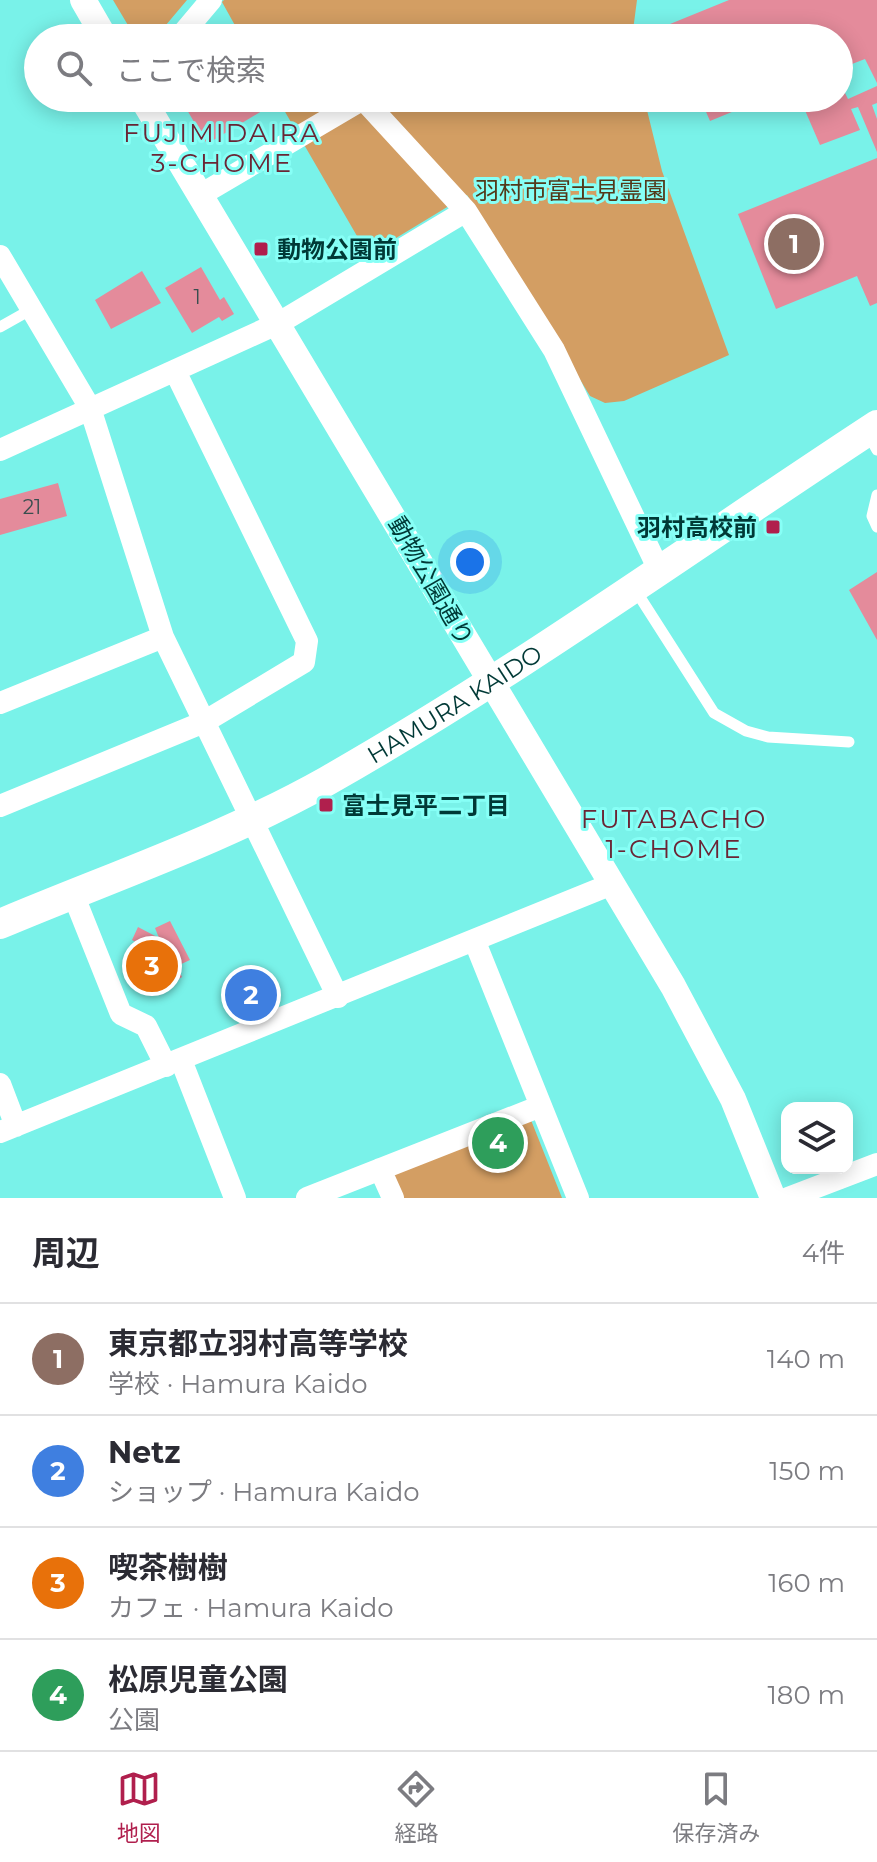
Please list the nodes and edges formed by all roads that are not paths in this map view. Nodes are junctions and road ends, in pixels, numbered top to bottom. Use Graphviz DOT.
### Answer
graph roads {
  1 [pos="83,0"];
  2 [pos="211,0"];
  3 [pos="97,24"];
  4 [pos="191,24"];
  5 [pos="151,112"];
  6 [pos="341,112"];
  7 [pos="375,112"];
  8 [pos="202,194"];
  9 [pos="466,211"];
  10 [pos="0,256"];
  11 [pos="32,309"];
  12 [pos="279,323"];
  13 [pos="0,327"];
  14 [pos="175,371"];
  15 [pos="90,408"];
  16 [pos="874,435"];
  17 [pos="0,450"];
  18 [pos="877,495"];
  19 [pos="877,527"];
  20 [pos="659,570"];
  21 [pos="633,587"];
  22 [pos="163,637"];
  23 [pos="490,680"];
  24 [pos="0,703"];
  25 [pos="204,722"];
  26 [pos="849,742"];
  27 [pos="0,806"];
  28 [pos="251,820"];
  29 [pos="612,884"];
  30 [pos="73,894"];
  31 [pos="0,924"];
  32 [pos="475,942"];
  33 [pos="338,997"];
  34 [pos="174,1063"];
  35 [pos="0,1084"];
  36 [pos="541,1106"];
  37 [pos="8,1129"];
  38 [pos="877,1164"];
  39 [pos="380,1169"];
  40 [pos="235,1198"];
  41 [pos="307,1198"];
  42 [pos="393,1198"];
  43 [pos="578,1198"];
  44 [pos="773,1198"];
  45 [pos="788,1198"];
  1 -- 3 [label="street"];
  2 -- 4 [label="street"];
  5 -- 8 [label="street, 動物公園通り"];
  6 -- 8 [label="street"];
  7 -- 9 [label="street"];
  8 -- 12 [label="street, 動物公園通り"];
  9 -- 12 [label="street"];
  9 -- 20 [label="street"];
  10 -- 11 [label="street"];
  11 -- 13 [label="lane"];
  11 -- 15 [label="street"];
  12 -- 14 [label="street"];
  12 -- 23 [label="street, 動物公園通り"];
  14 -- 15 [label="street"];
  14 -- 25 [label="street"];
  15 -- 17 [label="street"];
  15 -- 22 [label="street"];
  16 -- 20 [label="main road, HAMURA KAIDO"];
  18 -- 19 [label="lane"];
  20 -- 21 [label="main road, HAMURA KAIDO"];
  21 -- 23 [label="main road, HAMURA KAIDO"];
  21 -- 26 [label="lane"];
  22 -- 24 [label="street"];
  22 -- 25 [label="street"];
  23 -- 28 [label="main road, HAMURA KAIDO"];
  23 -- 29 [label="street, 動物公園通り"];
  25 -- 27 [label="street"];
  25 -- 28 [label="street"];
  28 -- 30 [label="main road, HAMURA KAIDO"];
  28 -- 33 [label="street"];
  29 -- 32 [label="street"];
  29 -- 44 [label="street, 動物公園通り"];
  30 -- 31 [label="main road, HAMURA KAIDO"];
  30 -- 34 [label="street"];
  32 -- 33 [label="street"];
  32 -- 36 [label="street"];
  33 -- 34 [label="street"];
  34 -- 37 [label="street"];
  34 -- 40 [label="street"];
  35 -- 37 [label="street"];
  36 -- 39 [label="street"];
  36 -- 43 [label="street"];
  38 -- 45 [label="street"];
  39 -- 41 [label="street"];
  39 -- 42 [label="street"];
}
